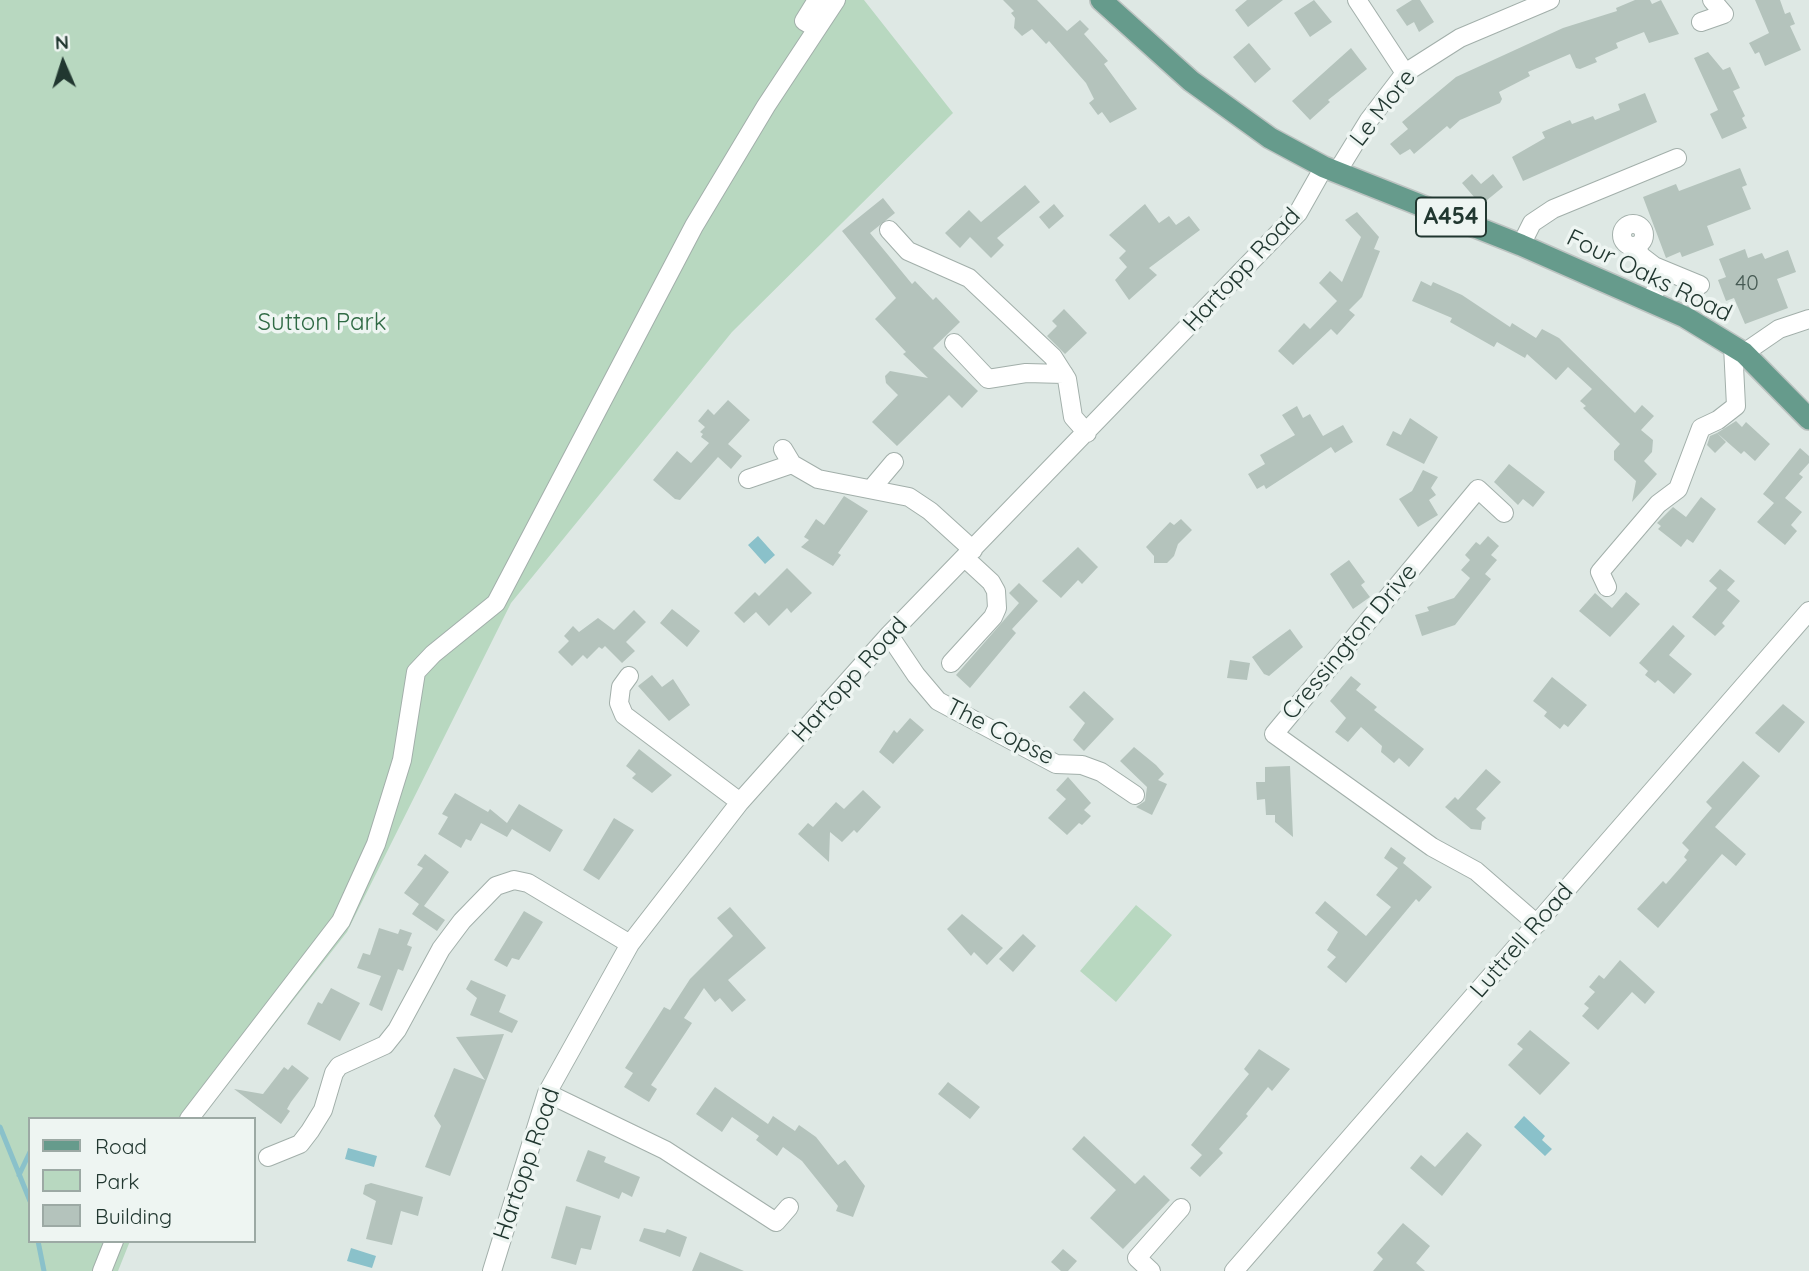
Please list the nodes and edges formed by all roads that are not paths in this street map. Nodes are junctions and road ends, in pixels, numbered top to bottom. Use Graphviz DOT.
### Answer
graph roads {
  1 [pos="817,0"];
  2 [pos="836,0"];
  3 [pos="1101,0"];
  4 [pos="1357,0"];
  5 [pos="1550,0"];
  6 [pos="1712,0"];
  7 [pos="1701,22"];
  8 [pos="816,28"];
  9 [pos="1405,73"];
  10 [pos="1676,158"];
  11 [pos="1330,169"];
  12 [pos="1626,217"];
  13 [pos="889,230"];
  14 [pos="1521,245"];
  15 [pos="1665,272"];
  16 [pos="1700,285"];
  17 [pos="1650,302"];
  18 [pos="1809,319"];
  19 [pos="1809,331"];
  20 [pos="954,343"];
  21 [pos="1743,353"];
  22 [pos="1064,374"];
  23 [pos="1809,419"];
  24 [pos="1087,433"];
  25 [pos="894,462"];
  26 [pos="748,479"];
  27 [pos="872,488"];
  28 [pos="1504,513"];
  29 [pos="969,554"];
  30 [pos="1607,587"];
  31 [pos="1809,611"];
  32 [pos="890,635"];
  33 [pos="951,663"];
  34 [pos="628,676"];
  35 [pos="1135,795"];
  36 [pos="740,802"];
  37 [pos="1537,924"];
  38 [pos="630,944"];
  39 [pos="547,1093"];
  40 [pos="191,1117"];
  41 [pos="268,1157"];
  42 [pos="789,1207"];
  43 [pos="1181,1208"];
  44 [pos="113,1243"];
  45 [pos="102,1271"];
  46 [pos="492,1271"];
  47 [pos="1151,1271"];
  48 [pos="1234,1271"];
  1 -- 8 [label="street"];
  2 -- 8 [label="street"];
  3 -- 11 [label="main road, Four Oaks Road / A454"];
  4 -- 9 [label="street"];
  5 -- 9 [label="street, Le More"];
  6 -- 7 [label="street"];
  8 -- 40 [label="street"];
  9 -- 11 [label="street, Le More"];
  10 -- 14 [label="street, Four Oaks Road"];
  11 -- 14 [label="main road, Four Oaks Road / A454"];
  11 -- 24 [label="street, Hartopp Road"];
  12 -- 15 [label="street"];
  13 -- 22 [label="street"];
  14 -- 17 [label="main road, Four Oaks Road / A454"];
  15 -- 16 [label="street"];
  15 -- 17 [label="street"];
  17 -- 21 [label="main road, Four Oaks Road / A454"];
  18 -- 21 [label="street"];
  19 -- 21 [label="street"];
  20 -- 22 [label="street"];
  21 -- 23 [label="main road, Four Oaks Road / A454"];
  21 -- 30 [label="street"];
  22 -- 24 [label="street"];
  24 -- 29 [label="street, Hartopp Road"];
  25 -- 27 [label="street"];
  26 -- 27 [label="street"];
  27 -- 29 [label="street"];
  28 -- 37 [label="street, Cressington Drive"];
  29 -- 32 [label="street, Hartopp Road"];
  29 -- 33 [label="street"];
  31 -- 37 [label="street, Luttrell Road"];
  32 -- 35 [label="street, The Copse"];
  32 -- 36 [label="street, Hartopp Road"];
  34 -- 36 [label="street"];
  36 -- 38 [label="street, Hartopp Road"];
  37 -- 48 [label="street, Luttrell Road"];
  38 -- 39 [label="street, Hartopp Road"];
  38 -- 41 [label="street"];
  39 -- 42 [label="street"];
  39 -- 46 [label="street, Hartopp Road"];
  43 -- 47 [label="street"];
  44 -- 45 [label="street"];
}
